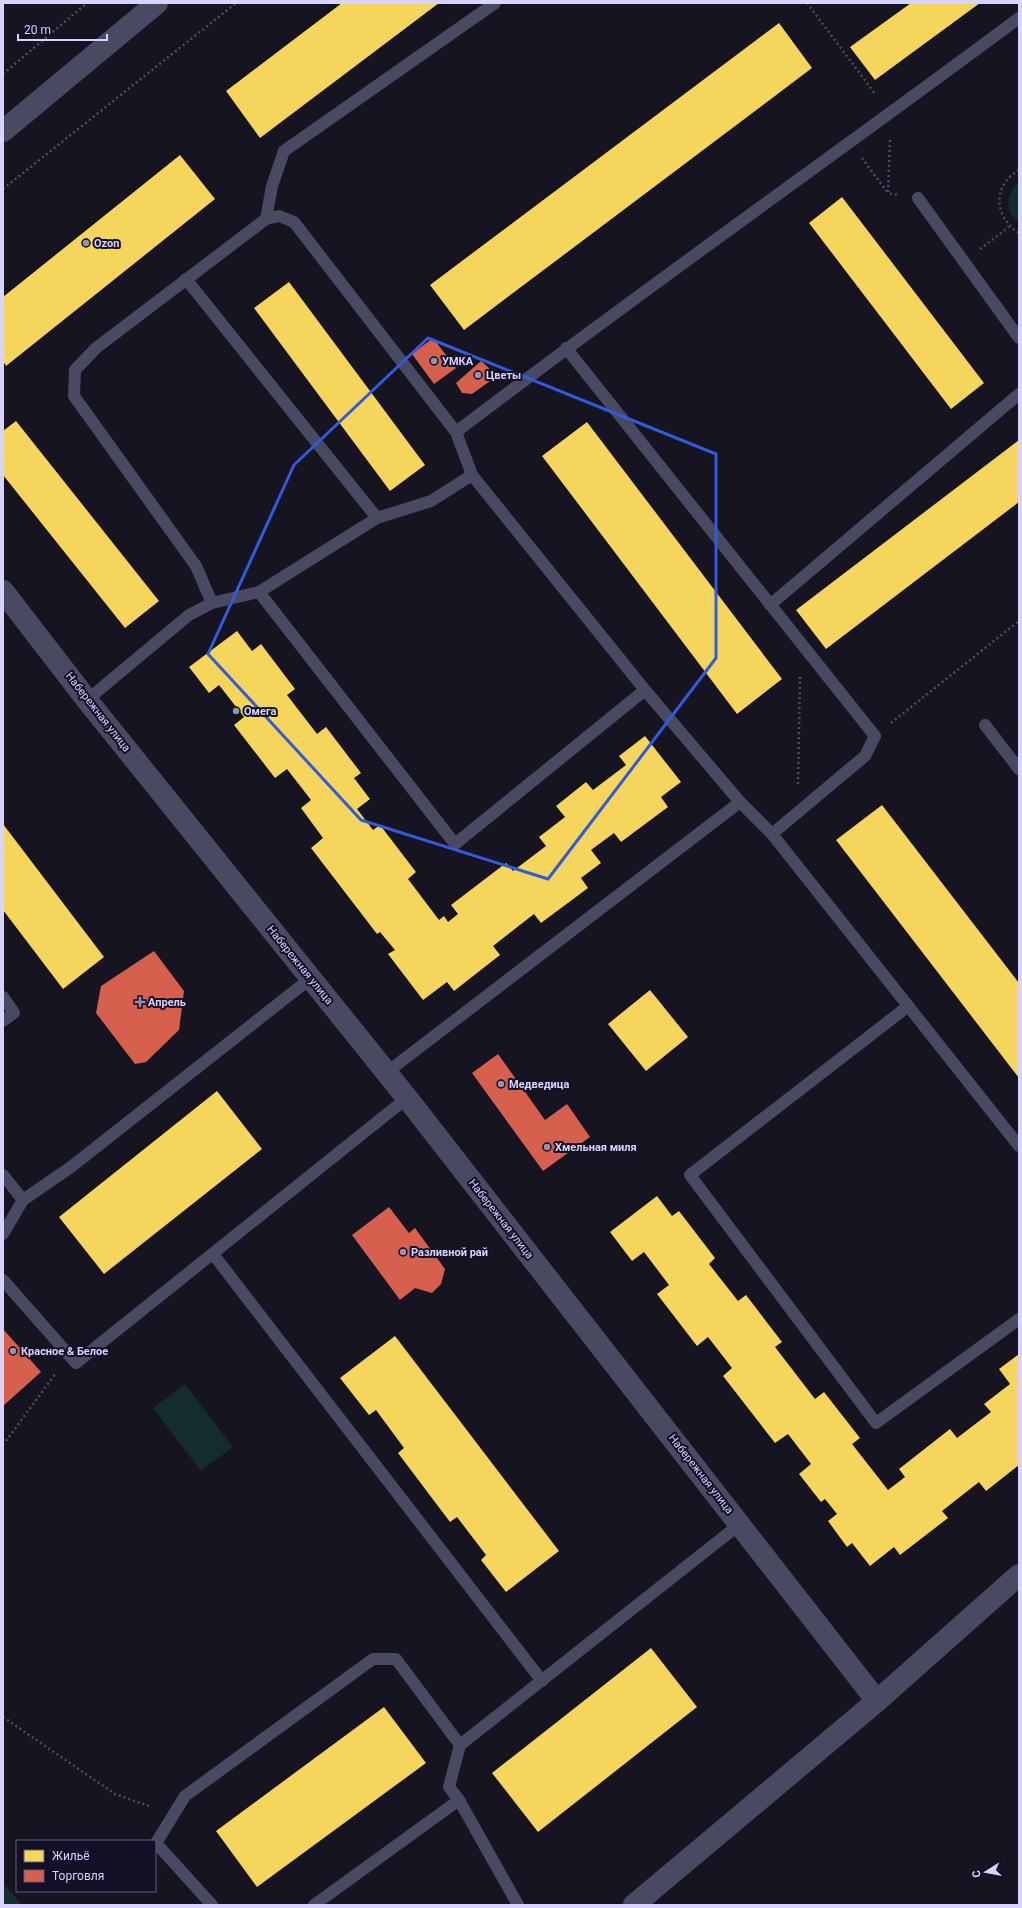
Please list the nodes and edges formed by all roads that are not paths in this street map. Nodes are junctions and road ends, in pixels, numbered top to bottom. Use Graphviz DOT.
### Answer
graph roads {
  1 [pos="157,3"];
  2 [pos="496,3"];
  3 [pos="1019,18"];
  4 [pos="3,131"];
  5 [pos="918,198"];
  6 [pos="266,218"];
  7 [pos="186,279"];
  8 [pos="1019,338"];
  9 [pos="566,348"];
  10 [pos="1019,394"];
  11 [pos="456,432"];
  12 [pos="472,475"];
  13 [pos="376,518"];
  14 [pos="259,592"];
  15 [pos="6,600"];
  16 [pos="212,603"];
  17 [pos="770,605"];
  18 [pos="646,690"];
  19 [pos="88,700"];
  20 [pos="985,725"];
  21 [pos="1019,769"];
  22 [pos="740,802"];
  23 [pos="772,834"];
  24 [pos="311,978"];
  25 [pos="3,997"];
  26 [pos="907,1007"];
  27 [pos="3,1021"];
  28 [pos="386,1073"];
  29 [pos="407,1098"];
  30 [pos="1019,1146"];
  31 [pos="3,1175"];
  32 [pos="23,1200"];
  33 [pos="3,1234"];
  34 [pos="213,1254"];
  35 [pos="3,1280"];
  36 [pos="1019,1319"];
  37 [pos="740,1524"];
  38 [pos="1019,1575"];
  39 [pos="542,1680"];
  40 [pos="877,1701"];
  41 [pos="460,1745"];
  42 [pos="459,1800"];
  43 [pos="212,1905"];
  44 [pos="314,1905"];
  45 [pos="518,1905"];
  46 [pos="634,1905"];
  1 -- 4 [label="street"];
  2 -- 6 [label="lane"];
  3 -- 9 [label="lane"];
  5 -- 8 [label="lane"];
  6 -- 7 [label="lane"];
  6 -- 11 [label="lane"];
  7 -- 13 [label="lane"];
  7 -- 16 [label="lane"];
  9 -- 11 [label="lane"];
  9 -- 17 [label="lane"];
  10 -- 17 [label="lane"];
  11 -- 12 [label="lane"];
  12 -- 13 [label="lane"];
  12 -- 18 [label="lane"];
  13 -- 14 [label="lane"];
  14 -- 16 [label="lane"];
  14 -- 18 [label="lane"];
  15 -- 19 [label="street, Набережная улица"];
  16 -- 19 [label="lane"];
  17 -- 23 [label="lane"];
  18 -- 22 [label="lane"];
  19 -- 24 [label="street, Набережная улица"];
  20 -- 21 [label="lane"];
  22 -- 23 [label="lane"];
  22 -- 28 [label="lane"];
  23 -- 26 [label="lane"];
  24 -- 28 [label="street, Набережная улица"];
  24 -- 32 [label="lane"];
  25 -- 27 [label="lane"];
  26 -- 30 [label="lane"];
  26 -- 36 [label="lane"];
  28 -- 29 [label="street, Набережная улица"];
  29 -- 34 [label="lane"];
  29 -- 37 [label="street, Набережная улица"];
  31 -- 32 [label="lane"];
  32 -- 33 [label="lane"];
  34 -- 35 [label="lane"];
  34 -- 39 [label="lane"];
  37 -- 39 [label="lane"];
  37 -- 40 [label="street, Набережная улица"];
  38 -- 40 [label="street"];
  39 -- 41 [label="lane"];
  40 -- 46 [label="street"];
  41 -- 42 [label="lane"];
  41 -- 43 [label="lane"];
  42 -- 44 [label="lane"];
  42 -- 45 [label="lane"];
}
